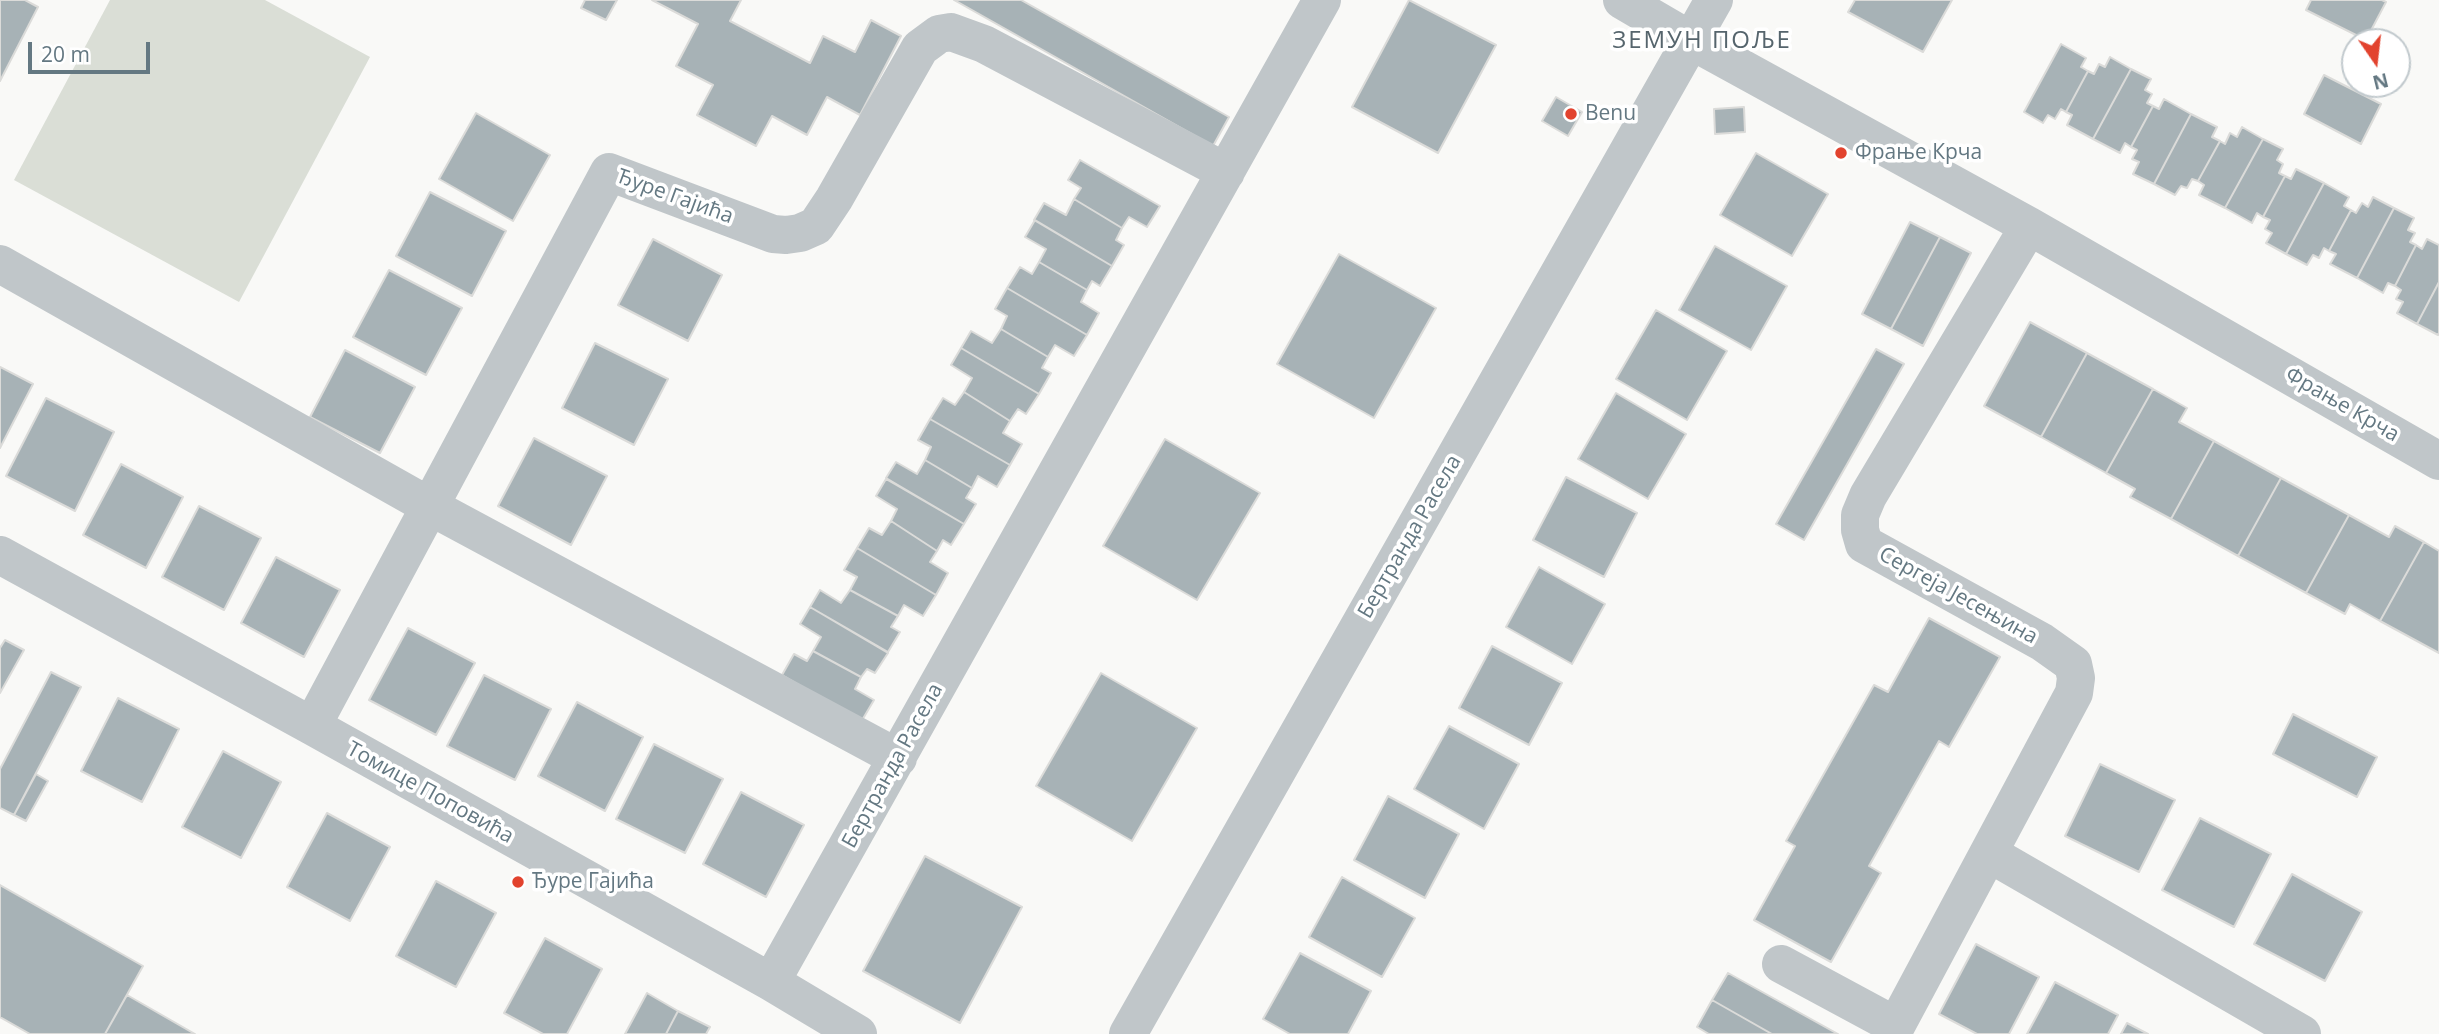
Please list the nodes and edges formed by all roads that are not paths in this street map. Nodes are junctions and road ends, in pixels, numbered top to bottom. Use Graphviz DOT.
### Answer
graph roads {
  1 [pos="1322,0"];
  2 [pos="1622,0"];
  3 [pos="1714,0"];
  4 [pos="1692,41"];
  5 [pos="1226,172"];
  6 [pos="2029,226"];
  7 [pos="0,264"];
  8 [pos="2439,461"];
  9 [pos="431,507"];
  10 [pos="0,555"];
  11 [pos="312,726"];
  12 [pos="898,758"];
  13 [pos="1990,854"];
  14 [pos="1781,964"];
  15 [pos="771,982"];
  16 [pos="857,1034"];
  17 [pos="1128,1034"];
  18 [pos="2302,1034"];
  1 -- 5 [label="street, Бертранда Расела"];
  2 -- 4 [label="street, Фрање Крча"];
  3 -- 4 [label="street, Бертранда Расела"];
  4 -- 6 [label="street, Фрање Крча"];
  4 -- 17 [label="street, Бертранда Расела"];
  5 -- 9 [label="street, Ђуре Гајића"];
  5 -- 12 [label="street, Бертранда Расела"];
  6 -- 8 [label="street, Фрање Крча"];
  6 -- 13 [label="street, Сергеја Јесењина"];
  7 -- 9 [label="street"];
  9 -- 11 [label="street, Ђуре Гајића"];
  9 -- 12 [label="street"];
  10 -- 11 [label="street, Томице Поповића"];
  11 -- 15 [label="street, Томице Поповића"];
  12 -- 15 [label="street, Бертранда Расела"];
  13 -- 14 [label="street, Сергеја Јесењина"];
  13 -- 18 [label="street"];
  15 -- 16 [label="street, Томице Поповића"];
}
